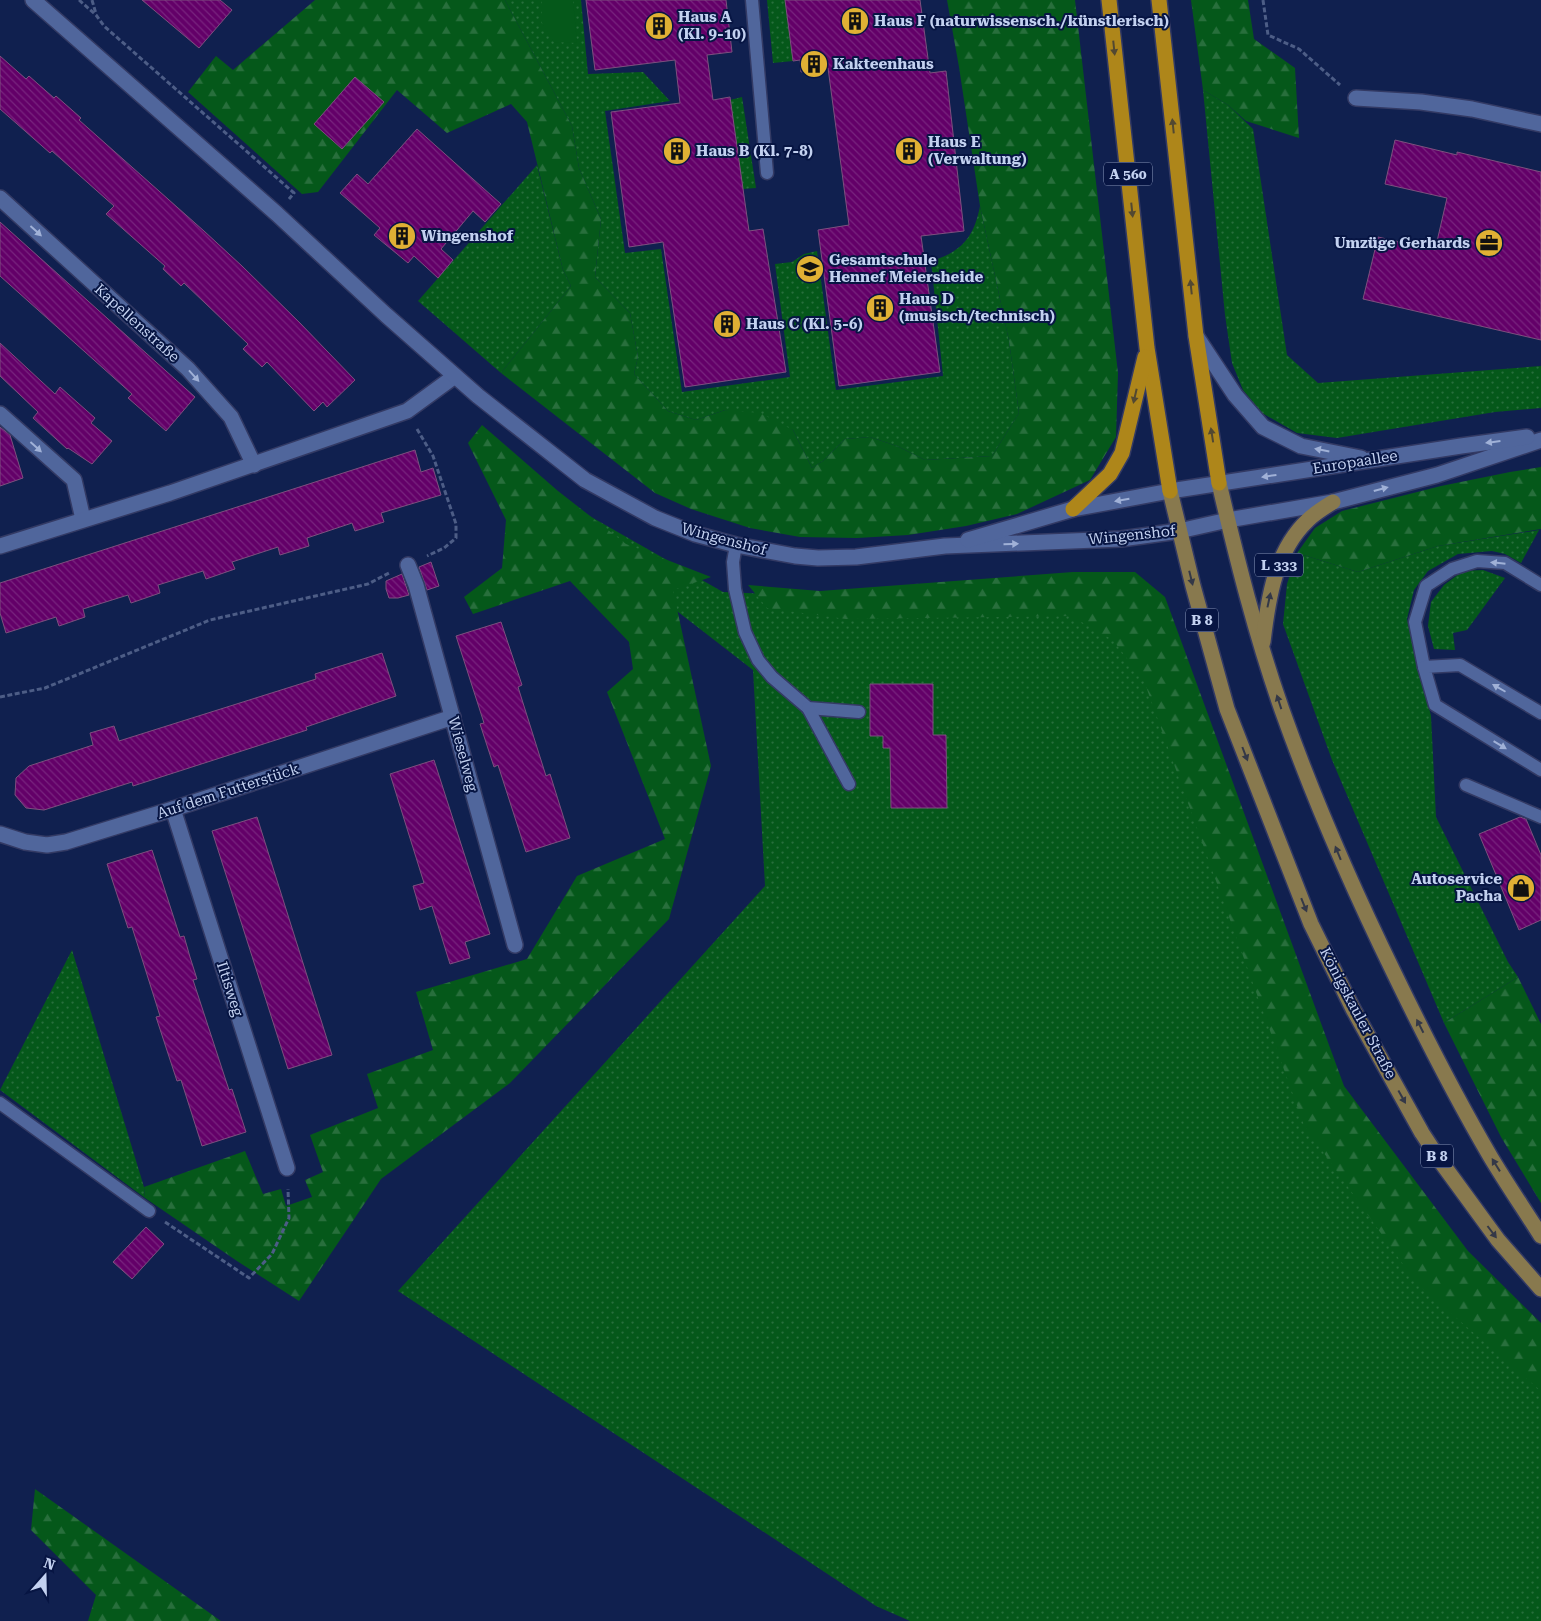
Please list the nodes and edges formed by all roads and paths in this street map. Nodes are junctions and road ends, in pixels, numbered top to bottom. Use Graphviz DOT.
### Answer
graph roads {
  1 [pos="79,0"];
  2 [pos="92,0"];
  3 [pos="752,0"];
  4 [pos="1109,0"];
  5 [pos="1159,0"];
  6 [pos="1263,0"];
  7 [pos="38,2"];
  8 [pos="96,14"];
  9 [pos="1356,98"];
  10 [pos="1541,124"];
  11 [pos="767,173"];
  12 [pos="0,198"];
  13 [pos="277,214"];
  14 [pos="1196,336"];
  15 [pos="1147,348"];
  16 [pos="455,376"];
  17 [pos="408,411"];
  18 [pos="0,414"];
  19 [pos="1541,436"];
  20 [pos="1541,440"];
  21 [pos="1369,460"];
  22 [pos="254,465"];
  23 [pos="1219,483"];
  24 [pos="1170,491"];
  25 [pos="1334,502"];
  26 [pos="1073,509"];
  27 [pos="83,519"];
  28 [pos="1228,520"];
  29 [pos="1178,531"];
  30 [pos="0,546"];
  31 [pos="736,546"];
  32 [pos="945,546"];
  33 [pos="408,565"];
  34 [pos="1541,585"];
  35 [pos="1262,648"];
  36 [pos="1424,666"];
  37 [pos="0,697"];
  38 [pos="808,708"];
  39 [pos="860,712"];
  40 [pos="1541,713"];
  41 [pos="453,717"];
  42 [pos="1541,770"];
  43 [pos="849,784"];
  44 [pos="1466,785"];
  45 [pos="173,809"];
  46 [pos="1541,817"];
  47 [pos="0,834"];
  48 [pos="515,945"];
  49 [pos="0,1103"];
  50 [pos="287,1168"];
  51 [pos="149,1211"];
  52 [pos="1541,1236"];
  53 [pos="1541,1289"];
  1 -- 8 [label="path"];
  2 -- 8 [label="path"];
  3 -- 11 [label="lane"];
  4 -- 15 [label="highway, A 560, one-way"];
  14 -- 5 [label="highway, one-way"];
  6 -- 9 [label="path"];
  7 -- 13 [label="main road, Wingenshof"];
  8 -- 13 [label="path"];
  9 -- 10 [label="main road"];
  12 -- 22 [label="main road, Kapellenstraße, one-way"];
  13 -- 16 [label="main road, Wingenshof"];
  21 -- 14 [label="main road, one-way"];
  23 -- 14 [label="highway, one-way"];
  15 -- 24 [label="highway, A 560"];
  15 -- 26 [label="highway, one-way"];
  16 -- 17 [label="main road"];
  16 -- 31 [label="main road, Wingenshof"];
  17 -- 22 [label="main road"];
  17 -- 33 [label="path"];
  18 -- 27 [label="main road, one-way"];
  19 -- 21 [label="main road, Europaallee, one-way"];
  25 -- 20 [label="main road, Europaallee / L 333, one-way"];
  21 -- 23 [label="main road, Europaallee, one-way"];
  22 -- 27 [label="main road"];
  23 -- 24 [label="main road, Europaallee"];
  23 -- 28 [label="main road"];
  24 -- 26 [label="main road, Wingenshof, one-way"];
  24 -- 29 [label="main road, B 8"];
  25 -- 28 [label="main road, Europaallee / L 333"];
  35 -- 25 [label="main road, L 333, one-way"];
  26 -- 32 [label="main road, Wingenshof"];
  27 -- 30 [label="main road"];
  28 -- 29 [label="main road, Wingenshof / L 333"];
  28 -- 35 [label="main road"];
  32 -- 29 [label="main road, Wingenshof, one-way"];
  29 -- 53 [label="main road, Königskauler Straße / B 8, one-way"];
  31 -- 32 [label="main road, Wingenshof"];
  31 -- 38 [label="lane"];
  33 -- 37 [label="path"];
  33 -- 41 [label="main road, Wieselweg"];
  34 -- 36 [label="lane, one-way"];
  52 -- 35 [label="main road, one-way"];
  40 -- 36 [label="lane, one-way"];
  36 -- 42 [label="lane, one-way"];
  38 -- 39 [label="lane"];
  38 -- 43 [label="lane"];
  41 -- 45 [label="main road, Auf dem Futterstück"];
  41 -- 48 [label="main road, Wieselweg"];
  44 -- 46 [label="lane"];
  45 -- 47 [label="main road, Auf dem Futterstück"];
  45 -- 50 [label="main road, Iltisweg"];
  49 -- 51 [label="lane"];
  50 -- 51 [label="path"];
}
